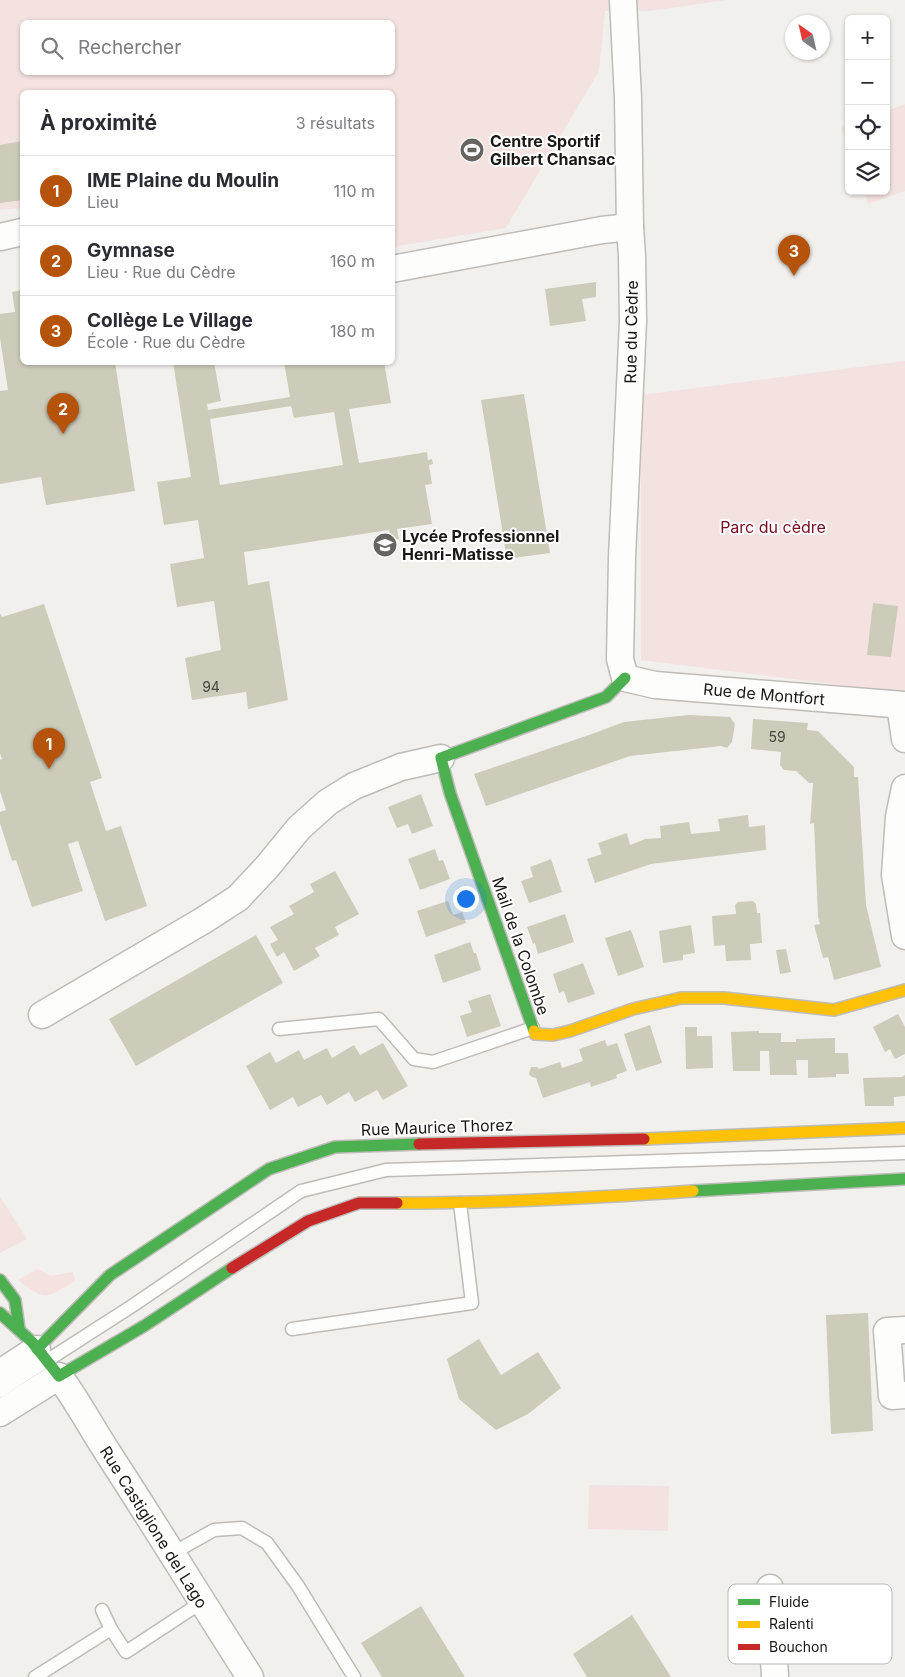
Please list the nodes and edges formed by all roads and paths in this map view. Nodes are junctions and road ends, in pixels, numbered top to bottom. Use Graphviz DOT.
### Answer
graph roads {
  1 [pos="623,0"];
  2 [pos="630,227"];
  3 [pos="20,232"];
  4 [pos="0,237"];
  5 [pos="395,268"];
  6 [pos="625,678"];
  7 [pos="902,705"];
  8 [pos="905,739"];
  9 [pos="441,758"];
  10 [pos="905,788"];
  11 [pos="905,936"];
  12 [pos="905,990"];
  13 [pos="42,1015"];
  14 [pos="532,1028"];
  15 [pos="280,1029"];
  16 [pos="905,1128"];
  17 [pos="905,1153"];
  18 [pos="905,1179"];
  19 [pos="460,1203"];
  20 [pos="0,1280"];
  21 [pos="0,1313"];
  22 [pos="19,1328"];
  23 [pos="292,1329"];
  24 [pos="905,1330"];
  25 [pos="48,1362"];
  26 [pos="0,1372"];
  27 [pos="0,1391"];
  28 [pos="905,1395"];
  29 [pos="0,1413"];
  30 [pos="173,1553"];
  31 [pos="202,1602"];
  32 [pos="102,1610"];
  33 [pos="111,1629"];
  34 [pos="773,1664"];
  35 [pos="34,1677"];
  36 [pos="250,1677"];
  37 [pos="354,1677"];
  38 [pos="774,1677"];
  1 -- 2 [label="street, Rue du Cèdre"];
  2 -- 5 [label="street"];
  2 -- 6 [label="street, Rue du Cèdre"];
  3 -- 4 [label="street"];
  6 -- 7 [label="street, Rue de Montfort"];
  6 -- 9 [label="main road"];
  7 -- 8 [label="street"];
  9 -- 13 [label="street"];
  9 -- 14 [label="main road, Mail de la Colombe"];
  10 -- 11 [label="street"];
  12 -- 14 [label="main road, Mail de la Colombe"];
  14 -- 15 [label="lane"];
  16 -- 25 [label="main road, Rue Maurice Thorez"];
  17 -- 25 [label="lane"];
  18 -- 19 [label="main road"];
  19 -- 23 [label="lane"];
  19 -- 25 [label="main road"];
  20 -- 22 [label="main road"];
  21 -- 22 [label="main road"];
  22 -- 25 [label="main road"];
  24 -- 28 [label="street"];
  25 -- 26 [label="street"];
  25 -- 27 [label="lane"];
  25 -- 29 [label="street"];
  25 -- 30 [label="street, Rue Castiglione del Lago"];
  30 -- 31 [label="street, Rue Castiglione del Lago"];
  30 -- 37 [label="lane"];
  31 -- 33 [label="lane"];
  31 -- 36 [label="street, Rue Castiglione del Lago"];
  32 -- 33 [label="lane"];
  33 -- 35 [label="lane"];
  34 -- 38 [label="street"];
}
